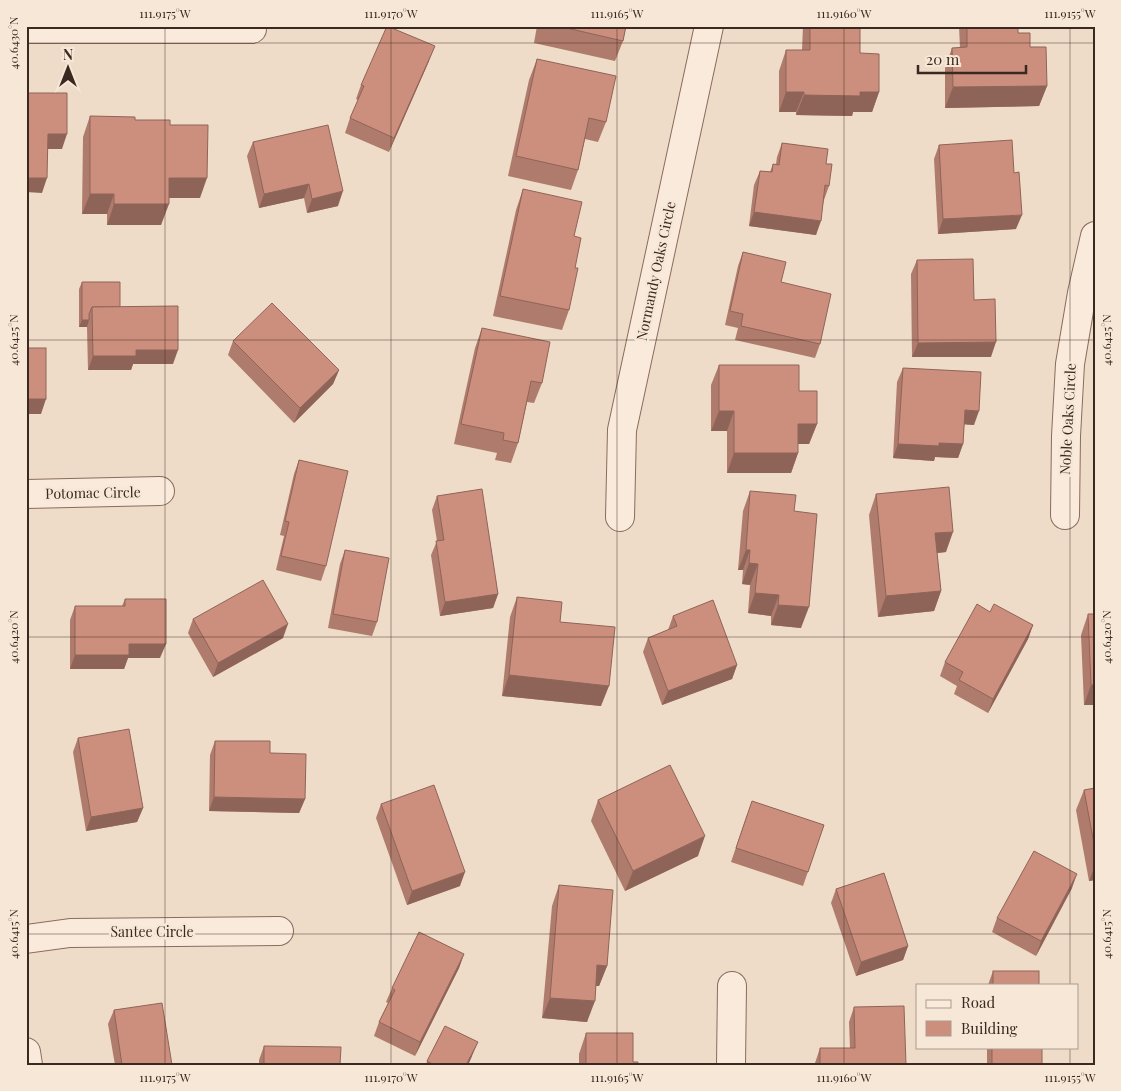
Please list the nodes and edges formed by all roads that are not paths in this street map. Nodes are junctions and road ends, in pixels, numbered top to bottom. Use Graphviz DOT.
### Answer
graph roads {
  1 [pos="709,26"];
  2 [pos="26,28"];
  3 [pos="252,29"];
  4 [pos="1095,236"];
  5 [pos="160,491"];
  6 [pos="26,494"];
  7 [pos="1065,515"];
  8 [pos="620,517"];
  9 [pos="279,931"];
  10 [pos="26,939"];
  11 [pos="732,986"];
  12 [pos="26,1052"];
  13 [pos="28,1065"];
  14 [pos="731,1065"];
  1 -- 8 [label="street, Normandy Oaks Circle"];
  2 -- 3 [label="street"];
  4 -- 7 [label="street, Noble Oaks Circle"];
  5 -- 6 [label="street, Potomac Circle"];
  9 -- 10 [label="street, Santee Circle"];
  11 -- 14 [label="street"];
  12 -- 13 [label="street"];
}
